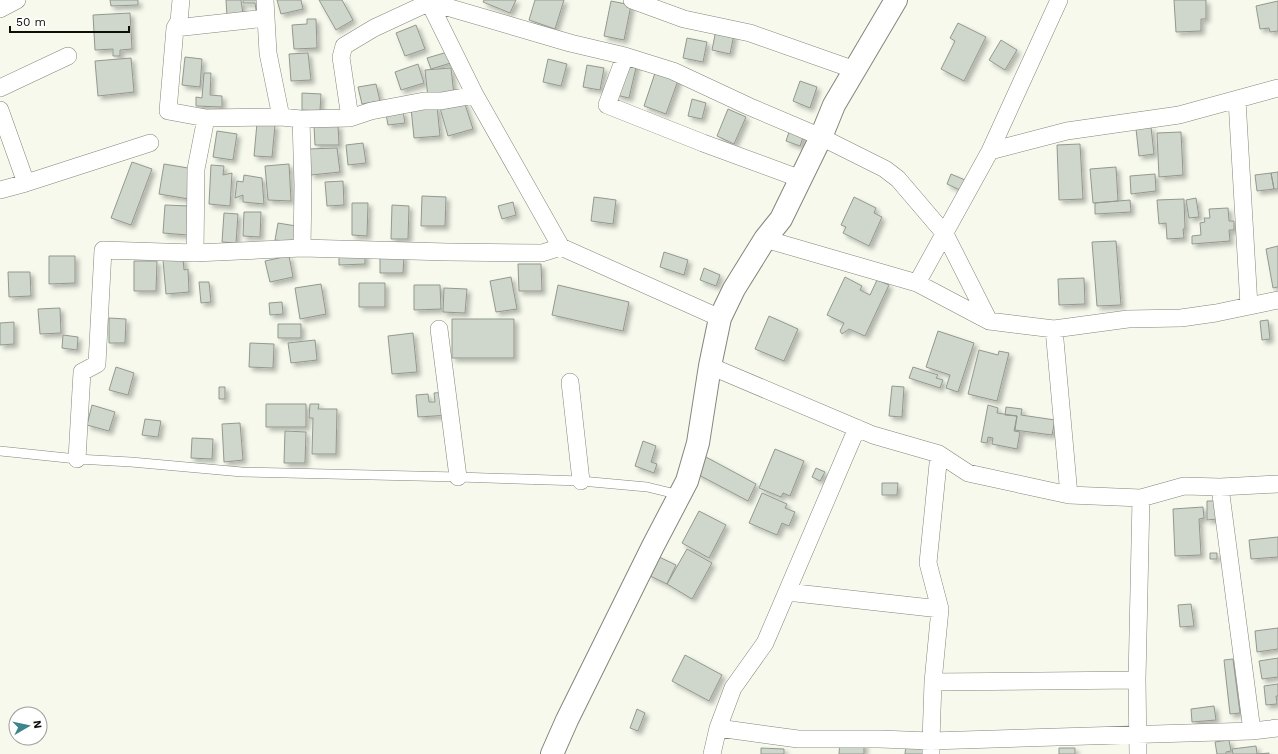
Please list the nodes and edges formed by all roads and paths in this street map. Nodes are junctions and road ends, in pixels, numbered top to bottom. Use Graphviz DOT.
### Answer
graph roads {
  1 [pos="17,0"];
  2 [pos="181,0"];
  3 [pos="265,0"];
  4 [pos="632,0"];
  5 [pos="896,0"];
  6 [pos="1059,0"];
  7 [pos="429,1"];
  8 [pos="0,9"];
  9 [pos="266,18"];
  10 [pos="174,28"];
  11 [pos="68,56"];
  12 [pos="625,56"];
  13 [pos="855,70"];
  14 [pos="0,88"];
  15 [pos="1278,88"];
  16 [pos="475,95"];
  17 [pos="1237,100"];
  18 [pos="0,110"];
  19 [pos="281,117"];
  20 [pos="206,118"];
  21 [pos="350,118"];
  22 [pos="301,119"];
  23 [pos="821,138"];
  24 [pos="150,143"];
  25 [pos="990,151"];
  26 [pos="801,179"];
  27 [pos="26,183"];
  28 [pos="0,190"];
  29 [pos="958,210"];
  30 [pos="930,216"];
  31 [pos="944,234"];
  32 [pos="766,239"];
  33 [pos="560,247"];
  34 [pos="302,248"];
  35 [pos="195,253"];
  36 [pos="917,283"];
  37 [pos="1278,300"];
  38 [pos="1250,306"];
  39 [pos="720,318"];
  40 [pos="989,321"];
  41 [pos="438,329"];
  42 [pos="1054,329"];
  43 [pos="710,366"];
  44 [pos="570,382"];
  45 [pos="857,428"];
  46 [pos="0,451"];
  47 [pos="939,454"];
  48 [pos="76,459"];
  49 [pos="458,477"];
  50 [pos="581,481"];
  51 [pos="1278,484"];
  52 [pos="1220,487"];
  53 [pos="680,495"];
  54 [pos="1069,495"];
  55 [pos="1141,498"];
  56 [pos="787,592"];
  57 [pos="940,609"];
  58 [pos="1137,680"];
  59 [pos="933,682"];
  60 [pos="718,728"];
  61 [pos="1278,728"];
  62 [pos="1252,731"];
  63 [pos="1137,734"];
  64 [pos="931,747"];
  65 [pos="552,754"];
  66 [pos="712,754"];
  67 [pos="1138,754"];
  1 -- 8 [label="street"];
  2 -- 10 [label="street"];
  3 -- 9 [label="street"];
  4 -- 13 [label="street"];
  5 -- 13 [label="street"];
  6 -- 25 [label="street"];
  7 -- 12 [label="street"];
  7 -- 16 [label="street"];
  7 -- 21 [label="street"];
  9 -- 10 [label="street"];
  9 -- 19 [label="street"];
  10 -- 20 [label="street"];
  11 -- 14 [label="street"];
  12 -- 23 [label="street"];
  12 -- 26 [label="street"];
  13 -- 23 [label="street"];
  15 -- 17 [label="street"];
  16 -- 21 [label="street"];
  16 -- 33 [label="street"];
  17 -- 25 [label="street"];
  17 -- 38 [label="street"];
  18 -- 27 [label="street"];
  19 -- 20 [label="street"];
  19 -- 22 [label="street"];
  20 -- 35 [label="street"];
  21 -- 22 [label="street"];
  22 -- 34 [label="street"];
  23 -- 26 [label="street"];
  23 -- 30 [label="street"];
  24 -- 27 [label="street"];
  25 -- 29 [label="street"];
  26 -- 32 [label="street"];
  27 -- 28 [label="street"];
  29 -- 30 [label="street"];
  29 -- 31 [label="street"];
  30 -- 31 [label="street"];
  31 -- 36 [label="street"];
  31 -- 40 [label="street"];
  32 -- 36 [label="street"];
  32 -- 39 [label="street"];
  33 -- 34 [label="street"];
  33 -- 39 [label="street"];
  34 -- 35 [label="street"];
  35 -- 48 [label="street"];
  36 -- 40 [label="street"];
  37 -- 38 [label="street"];
  38 -- 42 [label="street"];
  39 -- 43 [label="street"];
  40 -- 42 [label="street"];
  41 -- 49 [label="street"];
  42 -- 54 [label="street"];
  43 -- 45 [label="street"];
  43 -- 53 [label="street"];
  44 -- 50 [label="street"];
  45 -- 47 [label="street"];
  45 -- 56 [label="street"];
  46 -- 48 [label="lane"];
  47 -- 54 [label="street"];
  47 -- 57 [label="street"];
  48 -- 49 [label="lane"];
  49 -- 50 [label="lane"];
  50 -- 53 [label="lane"];
  51 -- 52 [label="street"];
  52 -- 55 [label="street"];
  52 -- 62 [label="street"];
  53 -- 65 [label="street"];
  54 -- 55 [label="street"];
  55 -- 58 [label="street"];
  56 -- 57 [label="street"];
  56 -- 60 [label="street"];
  57 -- 59 [label="street"];
  58 -- 59 [label="street"];
  58 -- 63 [label="street"];
  59 -- 64 [label="street"];
  60 -- 64 [label="street"];
  60 -- 66 [label="street"];
  61 -- 62 [label="street"];
  62 -- 63 [label="street"];
  63 -- 64 [label="street"];
  63 -- 67 [label="street"];
}
